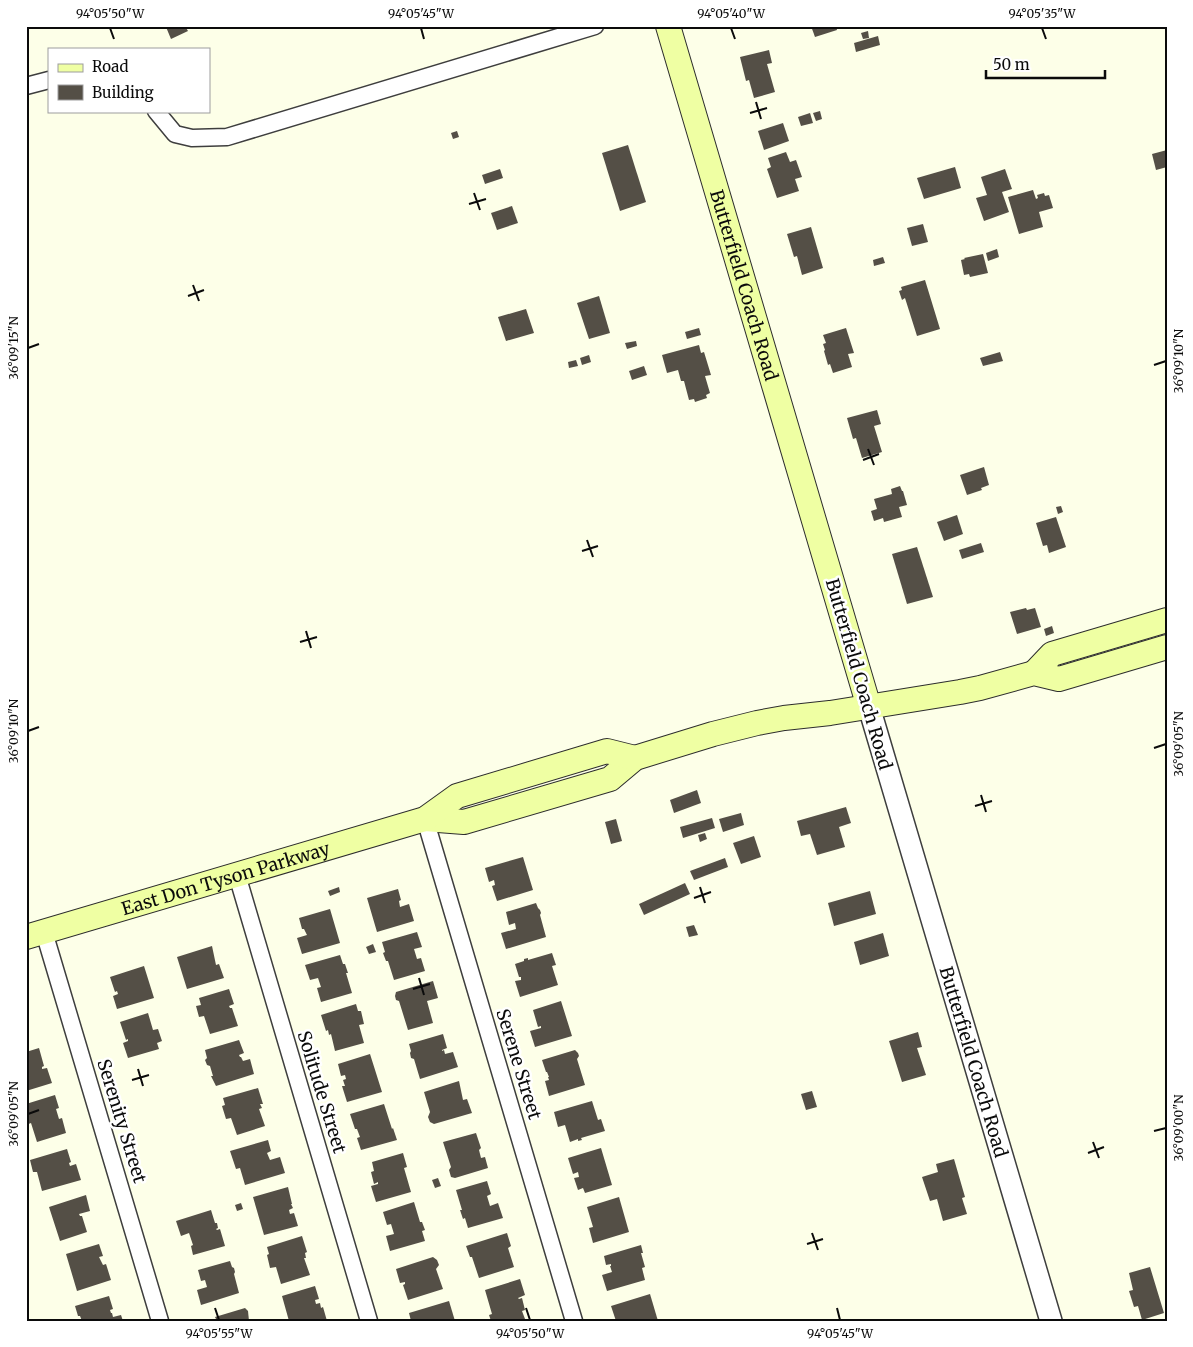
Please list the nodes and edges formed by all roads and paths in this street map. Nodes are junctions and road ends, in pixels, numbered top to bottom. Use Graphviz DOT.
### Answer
graph roads {
  1 [pos="594,26"];
  2 [pos="668,26"];
  3 [pos="48,80"];
  4 [pos="26,86"];
  5 [pos="157,112"];
  6 [pos="1167,620"];
  7 [pos="1167,646"];
  8 [pos="1034,673"];
  9 [pos="869,707"];
  10 [pos="425,820"];
  11 [pos="236,875"];
  12 [pos="35,935"];
  13 [pos="160,1321"];
  14 [pos="369,1321"];
  15 [pos="574,1321"];
  16 [pos="1051,1321"];
  1 -- 5 [label="street"];
  2 -- 9 [label="main road, Butterfield Coach Road"];
  3 -- 4 [label="street"];
  6 -- 8 [label="main road"];
  7 -- 8 [label="main road, East Don Tyson Parkway"];
  8 -- 9 [label="main road, East Don Tyson Parkway"];
  9 -- 10 [label="main road, East Don Tyson Parkway"];
  9 -- 16 [label="street, Butterfield Coach Road"];
  10 -- 11 [label="main road, East Don Tyson Parkway"];
  10 -- 15 [label="street, Serene Street"];
  11 -- 12 [label="main road, East Don Tyson Parkway"];
  11 -- 14 [label="street, Solitude Street"];
  12 -- 13 [label="street, Serenity Street"];
}
